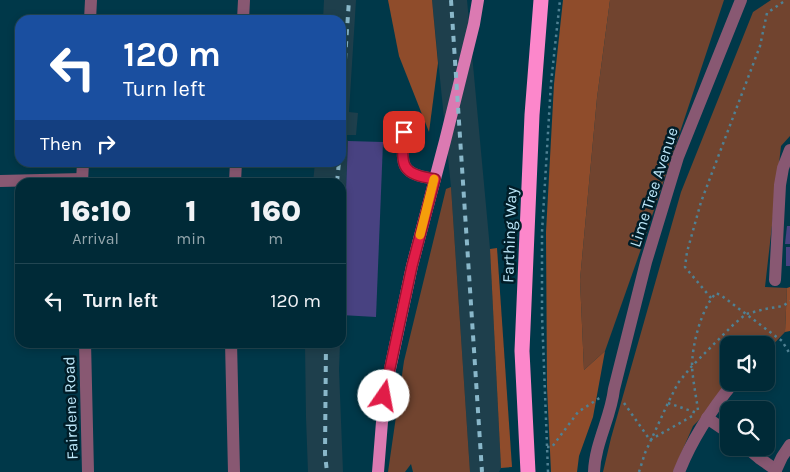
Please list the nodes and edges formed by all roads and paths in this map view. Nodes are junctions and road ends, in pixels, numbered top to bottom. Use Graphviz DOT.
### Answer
graph roads {
  1 [pos="90,0"];
  2 [pos="244,0"];
  3 [pos="478,0"];
  4 [pos="541,0"];
  5 [pos="560,0"];
  6 [pos="740,0"];
  7 [pos="786,0"];
  8 [pos="90,15"];
  9 [pos="243,15"];
  10 [pos="404,132"];
  11 [pos="790,150"];
  12 [pos="435,179"];
  13 [pos="0,181"];
  14 [pos="15,181"];
  15 [pos="784,220"];
  16 [pos="775,280"];
  17 [pos="712,298"];
  18 [pos="790,301"];
  19 [pos="746,314"];
  20 [pos="84,348"];
  21 [pos="231,348"];
  22 [pos="790,354"];
  23 [pos="692,366"];
  24 [pos="614,389"];
  25 [pos="726,391"];
  26 [pos="668,404"];
  27 [pos="702,416"];
  28 [pos="720,427"];
  29 [pos="650,440"];
  30 [pos="790,445"];
  31 [pos="547,447"];
  32 [pos="757,456"];
  33 [pos="776,471"];
  34 [pos="88,472"];
  35 [pos="234,472"];
  36 [pos="378,472"];
  37 [pos="528,472"];
  38 [pos="548,472"];
  39 [pos="594,472"];
  40 [pos="639,472"];
  41 [pos="679,472"];
  1 -- 8 [label="street"];
  2 -- 9 [label="street"];
  3 -- 12 [label="main road"];
  4 -- 37 [label="highway, Farthing Way"];
  5 -- 31 [label="path"];
  6 -- 24 [label="street, Lime Tree Avenue"];
  7 -- 17 [label="path"];
  10 -- 12 [label="street"];
  11 -- 15 [label="street"];
  12 -- 36 [label="main road"];
  13 -- 14 [label="street"];
  15 -- 16 [label="street"];
  17 -- 19 [label="path"];
  17 -- 23 [label="path"];
  18 -- 19 [label="path"];
  19 -- 22 [label="path"];
  19 -- 23 [label="path"];
  20 -- 34 [label="street, Fairdene Road"];
  21 -- 35 [label="street"];
  23 -- 26 [label="path"];
  23 -- 27 [label="path"];
  24 -- 29 [label="path"];
  24 -- 31 [label="path"];
  24 -- 39 [label="street, Lime Tree Avenue"];
  25 -- 27 [label="street"];
  26 -- 27 [label="path"];
  26 -- 29 [label="path"];
  27 -- 28 [label="street"];
  27 -- 29 [label="path"];
  27 -- 41 [label="street"];
  29 -- 40 [label="path"];
  30 -- 33 [label="street"];
  31 -- 38 [label="path"];
  32 -- 33 [label="street"];
}
